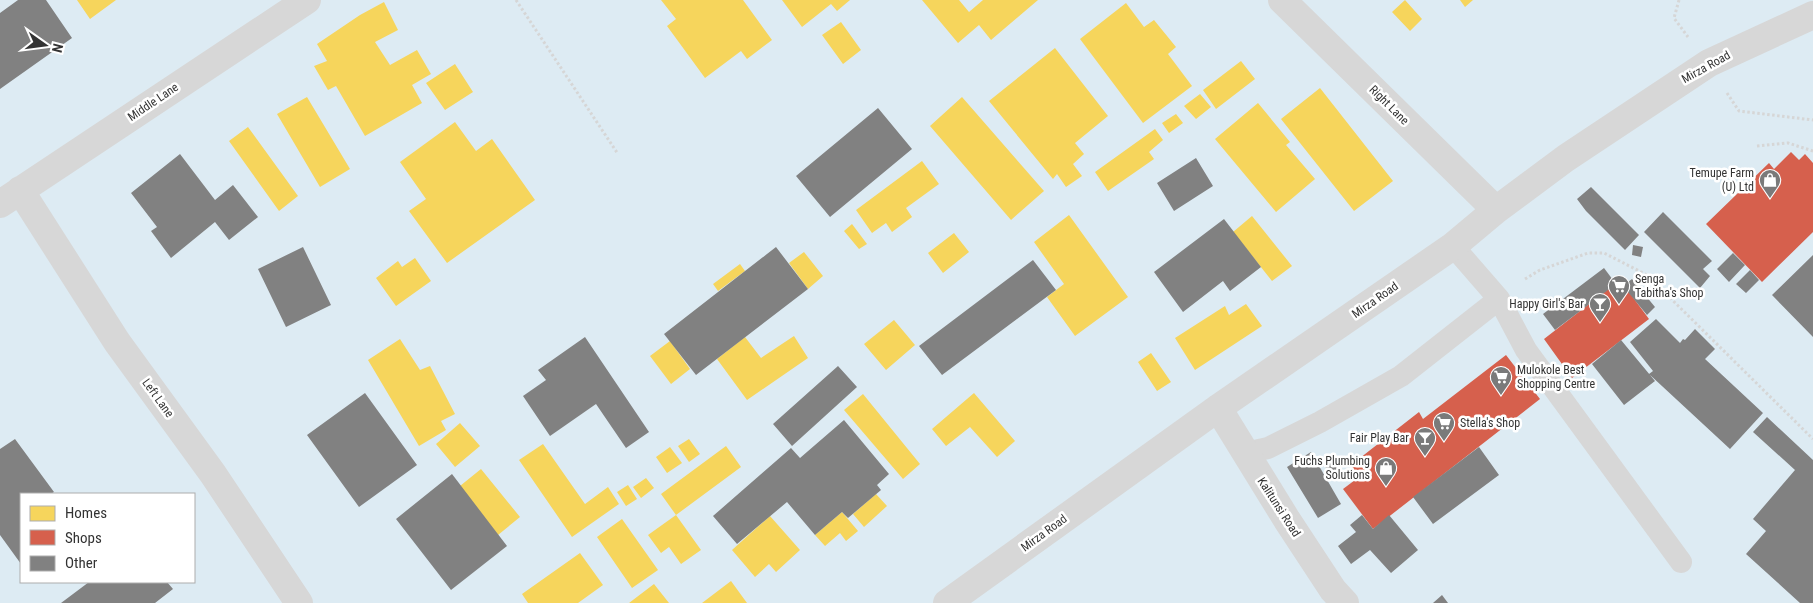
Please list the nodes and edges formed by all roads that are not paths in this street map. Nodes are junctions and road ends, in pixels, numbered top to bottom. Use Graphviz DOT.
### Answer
graph roads {
  1 [pos="307,0"];
  2 [pos="1282,0"];
  3 [pos="1813,15"];
  4 [pos="10,197"];
  5 [pos="1496,210"];
  6 [pos="1453,246"];
  7 [pos="1498,299"];
  8 [pos="1218,408"];
  9 [pos="1245,454"];
  10 [pos="1681,562"];
  11 [pos="299,603"];
  12 [pos="947,603"];
  13 [pos="1345,603"];
  1 -- 4 [label="street, Middle Lane"];
  2 -- 5 [label="street, Right Lane"];
  3 -- 5 [label="street, Mirza Road"];
  4 -- 11 [label="street, Left Lane"];
  5 -- 6 [label="street, Mirza Road"];
  6 -- 7 [label="lane"];
  6 -- 8 [label="street, Mirza Road"];
  7 -- 9 [label="lane"];
  7 -- 10 [label="lane"];
  8 -- 9 [label="street, Kalitunsi Road"];
  8 -- 12 [label="street, Mirza Road"];
  9 -- 13 [label="street, Kalitunsi Road"];
}
